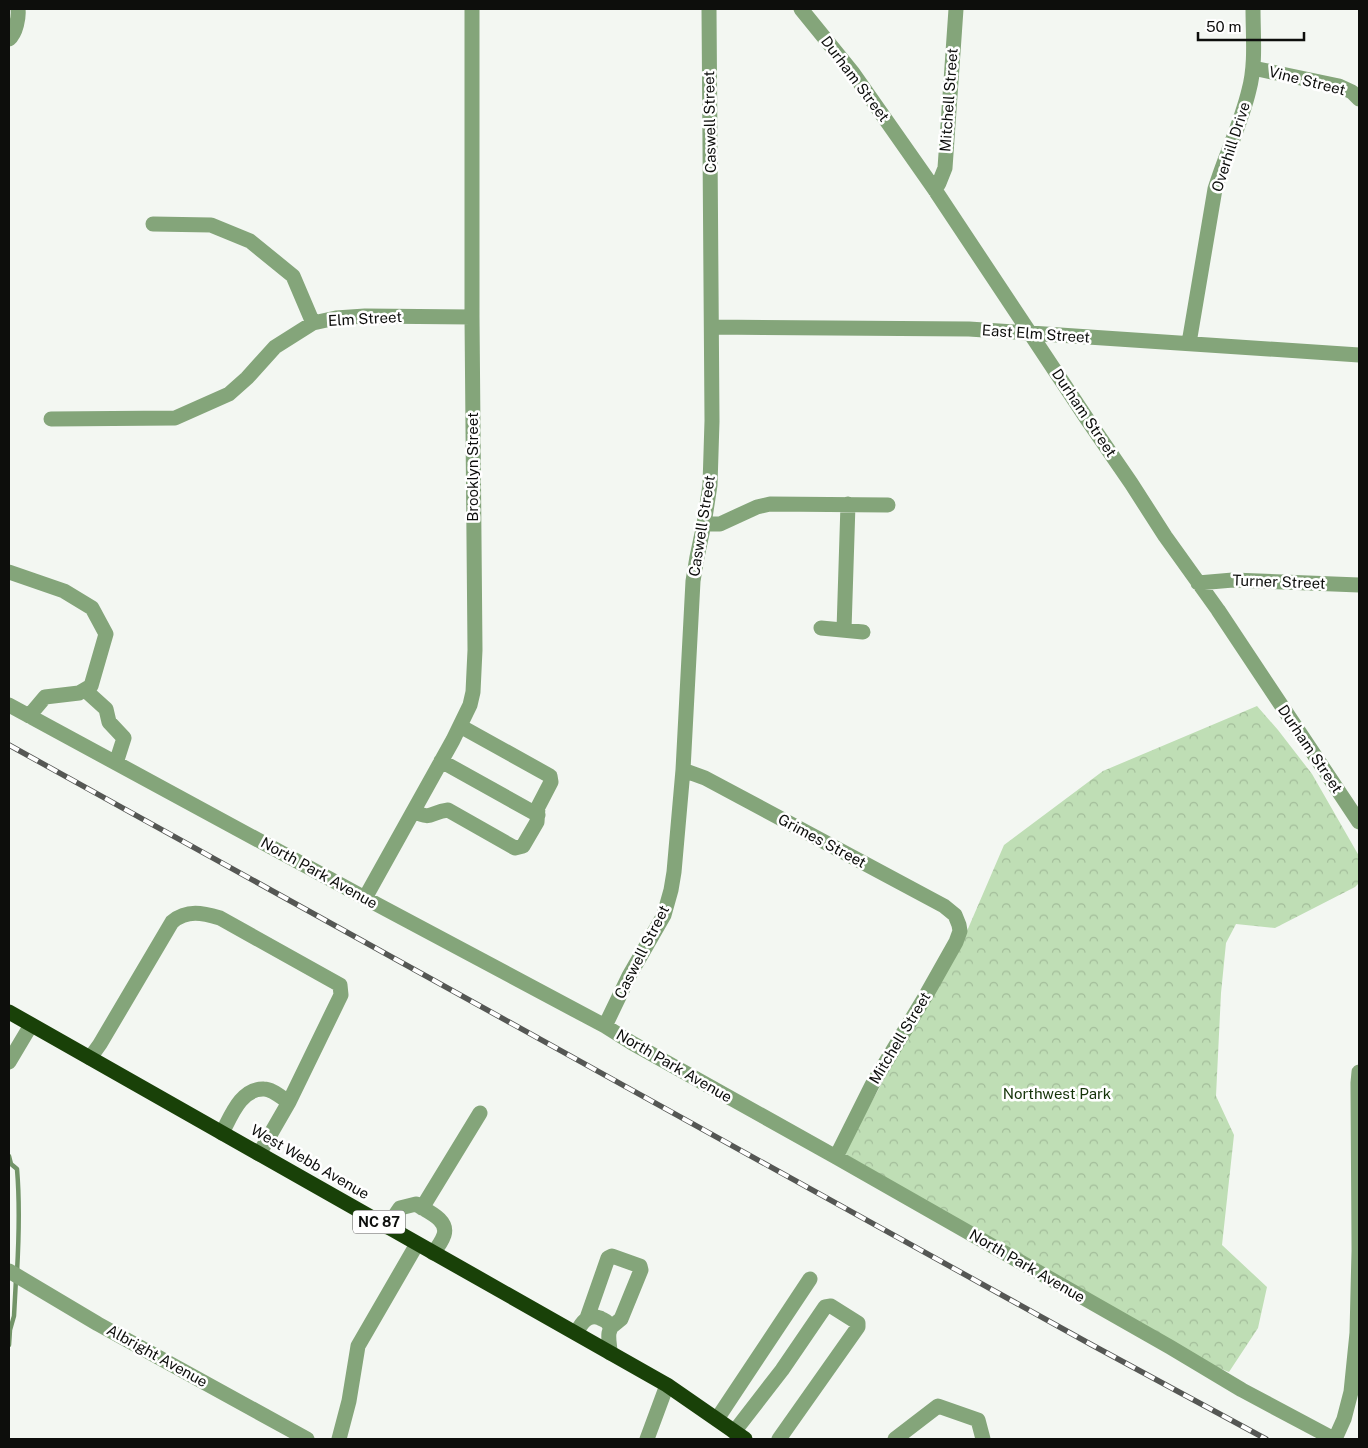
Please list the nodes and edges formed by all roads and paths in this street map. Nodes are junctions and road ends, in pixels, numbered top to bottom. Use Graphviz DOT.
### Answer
graph roads {
  1 [pos="18,9"];
  2 [pos="472,9"];
  3 [pos="709,9"];
  4 [pos="801,9"];
  5 [pos="956,9"];
  6 [pos="1253,9"];
  7 [pos="9,39"];
  8 [pos="1253,68"];
  9 [pos="1359,99"];
  10 [pos="935,190"];
  11 [pos="153,224"];
  12 [pos="472,317"];
  13 [pos="313,323"];
  14 [pos="712,327"];
  15 [pos="1031,333"];
  16 [pos="1189,343"];
  17 [pos="1359,355"];
  18 [pos="51,419"];
  19 [pos="848,504"];
  20 [pos="888,505"];
  21 [pos="704,524"];
  22 [pos="9,572"];
  23 [pos="1198,583"];
  24 [pos="1359,585"];
  25 [pos="821,628"];
  26 [pos="844,630"];
  27 [pos="863,632"];
  28 [pos="85,690"];
  29 [pos="9,705"];
  30 [pos="29,716"];
  31 [pos="460,726"];
  32 [pos="441,761"];
  33 [pos="116,763"];
  34 [pos="683,770"];
  35 [pos="414,811"];
  36 [pos="538,816"];
  37 [pos="1359,822"];
  38 [pos="365,898"];
  39 [pos="957,919"];
  40 [pos="9,1012"];
  41 [pos="31,1025"];
  42 [pos="605,1026"];
  43 [pos="90,1058"];
  44 [pos="9,1062"];
  45 [pos="1359,1072"];
  46 [pos="289,1102"];
  47 [pos="480,1112"];
  48 [pos="222,1133"];
  49 [pos="259,1154"];
  50 [pos="836,1157"];
  51 [pos="422,1208"];
  52 [pos="388,1227"];
  53 [pos="417,1244"];
  54 [pos="433,1253"];
  55 [pos="9,1271"];
  56 [pos="810,1279"];
  57 [pos="587,1318"];
  58 [pos="610,1328"];
  59 [pos="576,1333"];
  60 [pos="610,1353"];
  61 [pos="668,1385"];
  62 [pos="717,1419"];
  63 [pos="740,1436"];
  64 [pos="307,1439"];
  65 [pos="339,1439"];
  66 [pos="647,1439"];
  67 [pos="779,1439"];
  68 [pos="894,1439"];
  69 [pos="983,1439"];
  70 [pos="1334,1439"];
  1 -- 7 [label="street"];
  2 -- 12 [label="street, Brooklyn Street"];
  3 -- 14 [label="street, Caswell Street"];
  4 -- 10 [label="street, Durham Street"];
  5 -- 10 [label="street, Mitchell Street"];
  6 -- 8 [label="street, Overhill Drive"];
  8 -- 9 [label="street, Vine Street"];
  8 -- 16 [label="street, Overhill Drive"];
  10 -- 15 [label="street, Durham Street"];
  11 -- 13 [label="street"];
  12 -- 13 [label="street, Elm Street"];
  12 -- 31 [label="street, Brooklyn Street"];
  13 -- 18 [label="street, Elm Street"];
  14 -- 15 [label="street, East Elm Street"];
  14 -- 21 [label="street, Caswell Street"];
  15 -- 16 [label="street, East Elm Street"];
  15 -- 23 [label="street, Durham Street"];
  16 -- 17 [label="street, East Elm Street"];
  19 -- 20 [label="street"];
  19 -- 21 [label="street"];
  19 -- 26 [label="street"];
  21 -- 34 [label="street, Caswell Street"];
  22 -- 28 [label="street"];
  23 -- 24 [label="street, Turner Street"];
  23 -- 37 [label="street, Durham Street"];
  25 -- 26 [label="street"];
  26 -- 27 [label="street"];
  28 -- 30 [label="street"];
  28 -- 33 [label="street"];
  29 -- 30 [label="street, North Park Avenue"];
  30 -- 33 [label="street, North Park Avenue"];
  31 -- 32 [label="street, Brooklyn Street"];
  31 -- 36 [label="street"];
  32 -- 35 [label="street, Brooklyn Street"];
  32 -- 36 [label="street"];
  33 -- 38 [label="street, North Park Avenue"];
  34 -- 39 [label="street, Grimes Street"];
  34 -- 42 [label="street, Caswell Street"];
  35 -- 36 [label="street"];
  35 -- 38 [label="street, Brooklyn Street"];
  38 -- 42 [label="street, North Park Avenue"];
  39 -- 50 [label="street, Mitchell Street"];
  40 -- 41 [label="highway, West Webb Avenue / NC 87"];
  41 -- 43 [label="highway, West Webb Avenue / NC 87"];
  41 -- 44 [label="street"];
  42 -- 50 [label="street, North Park Avenue"];
  43 -- 46 [label="street"];
  43 -- 48 [label="highway, West Webb Avenue / NC 87"];
  45 -- 70 [label="street"];
  46 -- 48 [label="street"];
  46 -- 49 [label="street"];
  47 -- 51 [label="street"];
  48 -- 49 [label="highway, West Webb Avenue / NC 87"];
  49 -- 52 [label="highway, West Webb Avenue / NC 87"];
  50 -- 70 [label="street, North Park Avenue"];
  51 -- 52 [label="street"];
  51 -- 54 [label="street"];
  52 -- 53 [label="highway, West Webb Avenue / NC 87"];
  53 -- 54 [label="highway, West Webb Avenue / NC 87"];
  53 -- 65 [label="street"];
  54 -- 59 [label="highway, West Webb Avenue / NC 87"];
  55 -- 64 [label="street, Albright Avenue"];
  56 -- 62 [label="street"];
  57 -- 58 [label="street"];
  57 -- 58 [label="street"];
  57 -- 59 [label="street"];
  58 -- 60 [label="street"];
  59 -- 60 [label="highway, West Webb Avenue / NC 87"];
  60 -- 61 [label="highway, West Webb Avenue / NC 87"];
  61 -- 62 [label="highway, West Webb Avenue / NC 87"];
  61 -- 66 [label="street"];
  62 -- 63 [label="highway, West Webb Avenue / NC 87"];
  63 -- 67 [label="street"];
  68 -- 69 [label="street"];
}
